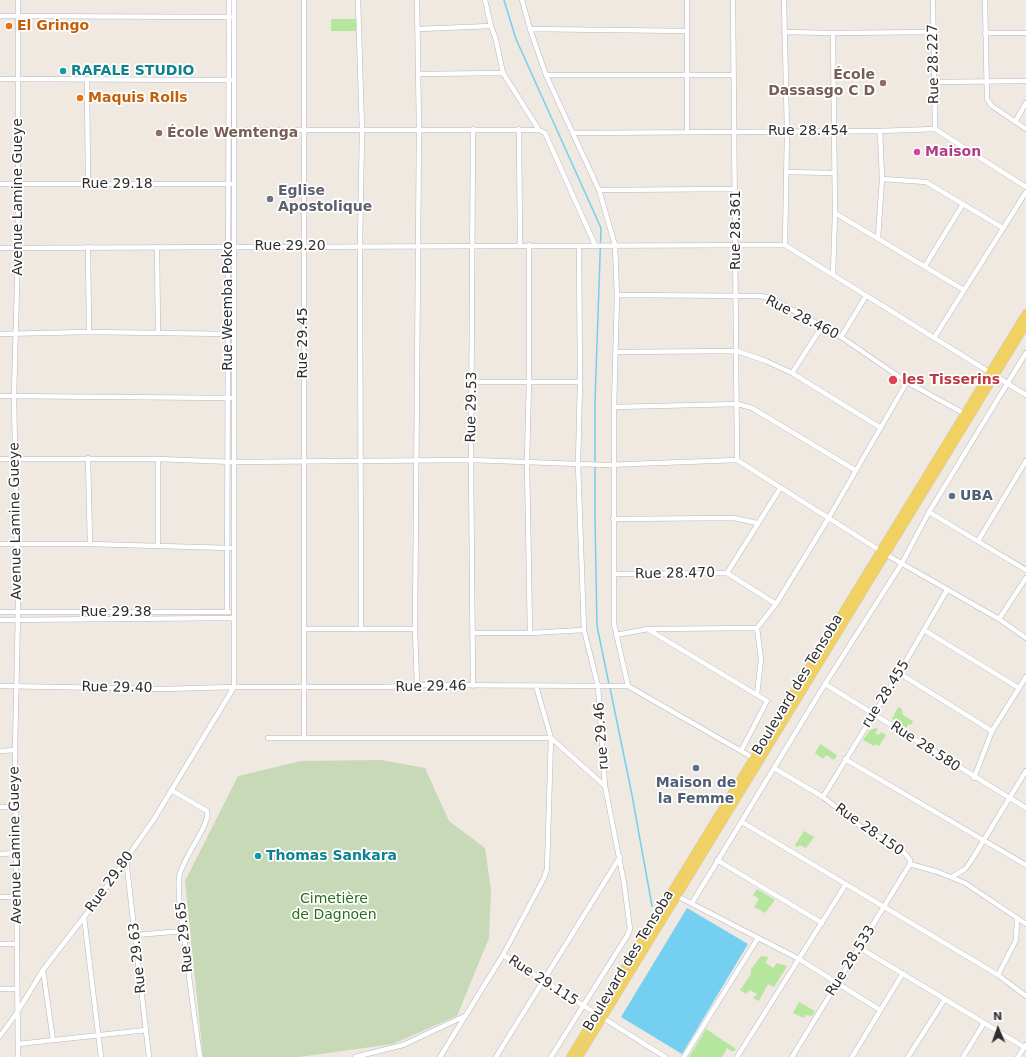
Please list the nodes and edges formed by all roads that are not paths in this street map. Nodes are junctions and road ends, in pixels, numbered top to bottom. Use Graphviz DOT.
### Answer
graph roads {
  1 [pos="18,0"];
  2 [pos="229,0"];
  3 [pos="234,0"];
  4 [pos="304,0"];
  5 [pos="358,0"];
  6 [pos="417,0"];
  7 [pos="485,0"];
  8 [pos="522,0"];
  9 [pos="687,0"];
  10 [pos="733,0"];
  11 [pos="784,0"];
  12 [pos="933,0"];
  13 [pos="985,0"];
  14 [pos="0,16"];
  15 [pos="18,16"];
  16 [pos="232,17"];
  17 [pos="491,26"];
  18 [pos="418,29"];
  19 [pos="530,29"];
  20 [pos="687,31"];
  21 [pos="784,32"];
  22 [pos="934,32"];
  23 [pos="833,33"];
  24 [pos="985,33"];
  25 [pos="1026,33"];
  26 [pos="503,73"];
  27 [pos="418,74"];
  28 [pos="546,75"];
  29 [pos="688,75"];
  30 [pos="734,75"];
  31 [pos="0,79"];
  32 [pos="18,79"];
  33 [pos="87,80"];
  34 [pos="231,80"];
  35 [pos="1026,81"];
  36 [pos="935,82"];
  37 [pos="986,82"];
  38 [pos="1026,103"];
  39 [pos="1015,122"];
  40 [pos="419,129"];
  41 [pos="473,129"];
  42 [pos="519,129"];
  43 [pos="935,129"];
  44 [pos="1026,129"];
  45 [pos="234,130"];
  46 [pos="304,130"];
  47 [pos="362,130"];
  48 [pos="539,130"];
  49 [pos="787,131"];
  50 [pos="687,132"];
  51 [pos="735,132"];
  52 [pos="834,132"];
  53 [pos="880,132"];
  54 [pos="573,133"];
  55 [pos="786,172"];
  56 [pos="834,173"];
  57 [pos="882,180"];
  58 [pos="88,183"];
  59 [pos="0,184"];
  60 [pos="18,184"];
  61 [pos="231,184"];
  62 [pos="1026,187"];
  63 [pos="735,188"];
  64 [pos="599,190"];
  65 [pos="1026,192"];
  66 [pos="963,204"];
  67 [pos="835,213"];
  68 [pos="1003,228"];
  69 [pos="878,238"];
  70 [pos="472,245"];
  71 [pos="520,245"];
  72 [pos="529,245"];
  73 [pos="596,245"];
  74 [pos="616,245"];
  75 [pos="736,245"];
  76 [pos="785,245"];
  77 [pos="231,246"];
  78 [pos="304,246"];
  79 [pos="360,246"];
  80 [pos="417,246"];
  81 [pos="579,246"];
  82 [pos="88,247"];
  83 [pos="157,247"];
  84 [pos="0,248"];
  85 [pos="18,248"];
  86 [pos="925,266"];
  87 [pos="833,275"];
  88 [pos="964,290"];
  89 [pos="617,296"];
  90 [pos="736,296"];
  91 [pos="866,296"];
  92 [pos="1026,313"];
  93 [pos="1026,325"];
  94 [pos="821,328"];
  95 [pos="89,332"];
  96 [pos="158,333"];
  97 [pos="0,334"];
  98 [pos="17,334"];
  99 [pos="231,334"];
  100 [pos="841,338"];
  101 [pos="934,338"];
  102 [pos="737,351"];
  103 [pos="616,352"];
  104 [pos="1026,353"];
  105 [pos="792,373"];
  106 [pos="993,374"];
  107 [pos="472,382"];
  108 [pos="529,382"];
  109 [pos="580,382"];
  110 [pos="907,382"];
  111 [pos="1008,384"];
  112 [pos="1026,395"];
  113 [pos="0,396"];
  114 [pos="14,396"];
  115 [pos="231,398"];
  116 [pos="738,404"];
  117 [pos="614,407"];
  118 [pos="965,414"];
  119 [pos="881,428"];
  120 [pos="88,458"];
  121 [pos="0,459"];
  122 [pos="16,459"];
  123 [pos="158,459"];
  124 [pos="471,460"];
  125 [pos="737,460"];
  126 [pos="303,461"];
  127 [pos="360,461"];
  128 [pos="417,461"];
  129 [pos="1026,461"];
  130 [pos="230,462"];
  131 [pos="527,462"];
  132 [pos="580,464"];
  133 [pos="614,464"];
  134 [pos="854,470"];
  135 [pos="782,487"];
  136 [pos="929,512"];
  137 [pos="614,519"];
  138 [pos="828,519"];
  139 [pos="757,523"];
  140 [pos="978,541"];
  141 [pos="0,544"];
  142 [pos="17,544"];
  143 [pos="90,544"];
  144 [pos="158,546"];
  145 [pos="230,548"];
  146 [pos="884,553"];
  147 [pos="902,563"];
  148 [pos="1026,570"];
  149 [pos="727,573"];
  150 [pos="614,574"];
  151 [pos="1026,578"];
  152 [pos="947,590"];
  153 [pos="776,604"];
  154 [pos="0,612"];
  155 [pos="18,612"];
  156 [pos="230,612"];
  157 [pos="233,618"];
  158 [pos="999,619"];
  159 [pos="0,620"];
  160 [pos="18,620"];
  161 [pos="361,628"];
  162 [pos="757,628"];
  163 [pos="305,629"];
  164 [pos="415,629"];
  165 [pos="648,629"];
  166 [pos="584,630"];
  167 [pos="924,630"];
  168 [pos="473,633"];
  169 [pos="530,633"];
  170 [pos="616,635"];
  171 [pos="1026,638"];
  172 [pos="899,673"];
  173 [pos="1026,677"];
  174 [pos="825,684"];
  175 [pos="417,685"];
  176 [pos="0,686"];
  177 [pos="17,686"];
  178 [pos="473,686"];
  179 [pos="536,686"];
  180 [pos="598,686"];
  181 [pos="628,686"];
  182 [pos="234,687"];
  183 [pos="305,687"];
  184 [pos="1019,688"];
  185 [pos="757,695"];
  186 [pos="874,714"];
  187 [pos="992,731"];
  188 [pos="268,738"];
  189 [pos="304,738"];
  190 [pos="551,738"];
  191 [pos="15,750"];
  192 [pos="0,751"];
  193 [pos="741,751"];
  194 [pos="845,759"];
  195 [pos="757,760"];
  196 [pos="774,768"];
  197 [pos="1026,771"];
  198 [pos="974,778"];
  199 [pos="605,786"];
  200 [pos="173,791"];
  201 [pos="822,797"];
  202 [pos="1009,798"];
  203 [pos="15,807"];
  204 [pos="0,808"];
  205 [pos="1026,808"];
  206 [pos="742,822"];
  207 [pos="984,840"];
  208 [pos="16,853"];
  209 [pos="0,854"];
  210 [pos="620,857"];
  211 [pos="126,859"];
  212 [pos="717,860"];
  213 [pos="910,864"];
  214 [pos="1026,865"];
  215 [pos="952,878"];
  216 [pos="846,884"];
  217 [pos="677,896"];
  218 [pos="0,897"];
  219 [pos="17,897"];
  220 [pos="692,903"];
  221 [pos="884,907"];
  222 [pos="84,917"];
  223 [pos="1017,918"];
  224 [pos="822,923"];
  225 [pos="1026,924"];
  226 [pos="183,931"];
  227 [pos="136,935"];
  228 [pos="758,938"];
  229 [pos="0,944"];
  230 [pos="17,944"];
  231 [pos="860,948"];
  232 [pos="503,955"];
  233 [pos="799,959"];
  234 [pos="43,970"];
  235 [pos="903,973"];
  236 [pos="998,975"];
  237 [pos="544,980"];
  238 [pos="837,984"];
  239 [pos="0,989"];
  240 [pos="17,989"];
  241 [pos="1026,996"];
  242 [pos="945,999"];
  243 [pos="582,1006"];
  244 [pos="880,1010"];
  245 [pos="16,1014"];
  246 [pos="596,1015"];
  247 [pos="466,1016"];
  248 [pos="603,1019"];
  249 [pos="984,1023"];
  250 [pos="146,1030"];
  251 [pos="0,1036"];
  252 [pos="99,1036"];
  253 [pos="53,1040"];
  254 [pos="18,1044"];
  255 [pos="1025,1045"];
  256 [pos="657,1055"];
  257 [pos="367,1056"];
  258 [pos="18,1057"];
  259 [pos="101,1057"];
  260 [pos="149,1057"];
  261 [pos="200,1057"];
  262 [pos="355,1057"];
  263 [pos="440,1057"];
  264 [pos="496,1057"];
  265 [pos="551,1057"];
  266 [pos="570,1057"];
  267 [pos="579,1057"];
  268 [pos="665,1057"];
  269 [pos="684,1057"];
  270 [pos="737,1057"];
  271 [pos="792,1057"];
  272 [pos="852,1057"];
  273 [pos="908,1057"];
  274 [pos="963,1057"];
  275 [pos="1018,1057"];
  1 -- 15 [label="street, Avenue Lamine Gueye"];
  2 -- 16 [label="street, Rue Weemba Poko"];
  3 -- 16 [label="street, Rue Weemba Poko"];
  4 -- 46 [label="street, Rue 29.45"];
  5 -- 47 [label="street"];
  6 -- 18 [label="street"];
  7 -- 17 [label="street"];
  8 -- 19 [label="street"];
  9 -- 20 [label="street"];
  10 -- 30 [label="street, Rue 28.361"];
  11 -- 21 [label="street"];
  12 -- 22 [label="street, Rue 28.227"];
  13 -- 24 [label="street"];
  14 -- 15 [label="street"];
  15 -- 16 [label="street"];
  15 -- 32 [label="street, Avenue Lamine Gueye"];
  16 -- 34 [label="street, Rue Weemba Poko"];
  17 -- 18 [label="street"];
  17 -- 26 [label="street"];
  18 -- 27 [label="street"];
  19 -- 20 [label="street"];
  19 -- 28 [label="street"];
  20 -- 29 [label="street"];
  21 -- 23 [label="street"];
  21 -- 49 [label="street"];
  22 -- 23 [label="street"];
  22 -- 36 [label="street, Rue 28.227"];
  23 -- 52 [label="street"];
  24 -- 25 [label="street"];
  24 -- 37 [label="street"];
  26 -- 27 [label="street"];
  26 -- 48 [label="street"];
  27 -- 40 [label="street"];
  28 -- 29 [label="street"];
  28 -- 54 [label="street"];
  29 -- 30 [label="street"];
  29 -- 50 [label="street"];
  30 -- 51 [label="street, Rue 28.361"];
  31 -- 32 [label="street"];
  32 -- 33 [label="street"];
  32 -- 60 [label="street, Avenue Lamine Gueye"];
  33 -- 34 [label="street"];
  33 -- 58 [label="street"];
  34 -- 45 [label="street, Rue Weemba Poko"];
  34 -- 61 [label="street, Rue Weemba Poko"];
  35 -- 37 [label="street"];
  36 -- 37 [label="street"];
  36 -- 43 [label="street, Rue 28.227"];
  37 -- 39 [label="street"];
  38 -- 39 [label="street"];
  39 -- 44 [label="street"];
  40 -- 41 [label="street"];
  40 -- 47 [label="street"];
  40 -- 80 [label="street"];
  41 -- 42 [label="street"];
  41 -- 70 [label="street, Rue 29.53"];
  42 -- 48 [label="street"];
  42 -- 71 [label="street"];
  43 -- 53 [label="street, Rue 28.454"];
  43 -- 62 [label="street"];
  45 -- 46 [label="street"];
  45 -- 61 [label="street, Rue Weemba Poko"];
  46 -- 47 [label="street"];
  46 -- 78 [label="street, Rue 29.45"];
  47 -- 79 [label="street"];
  48 -- 73 [label="street"];
  49 -- 51 [label="street, Rue 28.454"];
  49 -- 52 [label="street, Rue 28.454"];
  49 -- 55 [label="street"];
  50 -- 51 [label="street, Rue 28.454"];
  50 -- 54 [label="street, Rue 28.454"];
  51 -- 63 [label="street, Rue 28.361"];
  52 -- 53 [label="street, Rue 28.454"];
  52 -- 56 [label="street"];
  53 -- 57 [label="street"];
  54 -- 64 [label="street"];
  55 -- 56 [label="street"];
  55 -- 76 [label="street"];
  56 -- 67 [label="street"];
  57 -- 66 [label="street"];
  57 -- 69 [label="street"];
  58 -- 60 [label="street, Rue 29.18"];
  58 -- 61 [label="street, Rue 29.18"];
  59 -- 60 [label="street, Rue 29.18"];
  60 -- 85 [label="street, Avenue Lamine Gueye"];
  61 -- 77 [label="street, Rue Weemba Poko"];
  63 -- 64 [label="street"];
  63 -- 75 [label="street, Rue 28.361"];
  64 -- 74 [label="street"];
  65 -- 68 [label="street"];
  66 -- 68 [label="street"];
  66 -- 86 [label="street"];
  67 -- 69 [label="street"];
  67 -- 87 [label="street"];
  68 -- 88 [label="street"];
  69 -- 86 [label="street"];
  70 -- 71 [label="street, Rue 29.20"];
  70 -- 80 [label="street, Rue 29.20"];
  70 -- 107 [label="street, Rue 29.53"];
  71 -- 72 [label="street, Rue 29.20"];
  72 -- 81 [label="street, Rue 29.20"];
  72 -- 108 [label="street"];
  73 -- 74 [label="street"];
  73 -- 81 [label="street, Rue 29.20"];
  74 -- 75 [label="street"];
  74 -- 89 [label="street"];
  75 -- 76 [label="street"];
  75 -- 90 [label="street, Rue 28.361"];
  76 -- 87 [label="street"];
  77 -- 78 [label="street, Rue 29.20"];
  77 -- 83 [label="street, Rue 29.20"];
  77 -- 99 [label="street, Rue Weemba Poko"];
  78 -- 79 [label="street, Rue 29.20"];
  78 -- 126 [label="street, Rue 29.45"];
  79 -- 80 [label="street, Rue 29.20"];
  79 -- 127 [label="street"];
  80 -- 128 [label="street"];
  81 -- 109 [label="street, rue 29.46"];
  82 -- 83 [label="street, Rue 29.20"];
  82 -- 85 [label="street, Rue 29.20"];
  82 -- 95 [label="street"];
  83 -- 96 [label="street"];
  84 -- 85 [label="street, Rue 29.20"];
  85 -- 98 [label="street, Avenue Lamine Gueye"];
  86 -- 88 [label="street"];
  87 -- 91 [label="street"];
  88 -- 101 [label="street"];
  89 -- 90 [label="street, Rue 28.460"];
  89 -- 103 [label="street"];
  90 -- 94 [label="street, Rue 28.460"];
  90 -- 102 [label="street, Rue 28.361"];
  91 -- 100 [label="street"];
  91 -- 101 [label="street"];
  92 -- 106 [label="main road, Boulevard des Tensoba"];
  93 -- 106 [label="main road, Boulevard des Tensoba"];
  94 -- 100 [label="street, Rue 28.460"];
  94 -- 105 [label="street"];
  95 -- 96 [label="street"];
  95 -- 98 [label="street"];
  96 -- 99 [label="street"];
  97 -- 98 [label="street"];
  98 -- 114 [label="street, Avenue Lamine Gueye"];
  99 -- 115 [label="street, Rue Weemba Poko"];
  100 -- 110 [label="street, Rue 28.460"];
  101 -- 106 [label="street"];
  102 -- 103 [label="street"];
  102 -- 105 [label="street"];
  102 -- 116 [label="street, Rue 28.361"];
  103 -- 117 [label="street"];
  104 -- 111 [label="street"];
  105 -- 119 [label="street"];
  106 -- 111 [label="street"];
  106 -- 118 [label="main road, Boulevard des Tensoba"];
  106 -- 146 [label="main road, Boulevard des Tensoba"];
  107 -- 108 [label="street"];
  107 -- 124 [label="street, Rue 29.53"];
  108 -- 109 [label="street"];
  108 -- 131 [label="street"];
  109 -- 132 [label="street, rue 29.46"];
  110 -- 118 [label="street, Rue 28.460"];
  110 -- 119 [label="street"];
  111 -- 112 [label="street"];
  111 -- 136 [label="street"];
  113 -- 114 [label="street"];
  114 -- 115 [label="street"];
  114 -- 122 [label="street, Avenue Lamine Gueye"];
  115 -- 130 [label="street, Rue Weemba Poko"];
  116 -- 117 [label="street"];
  116 -- 125 [label="street, Rue 28.361"];
  116 -- 134 [label="street"];
  117 -- 133 [label="street"];
  118 -- 146 [label="main road, Boulevard des Tensoba"];
  119 -- 134 [label="street"];
  120 -- 122 [label="street"];
  120 -- 123 [label="street"];
  120 -- 143 [label="street"];
  121 -- 122 [label="street"];
  122 -- 142 [label="street, Avenue Lamine Gueye"];
  123 -- 130 [label="street"];
  123 -- 144 [label="street"];
  124 -- 128 [label="street"];
  124 -- 131 [label="street"];
  124 -- 168 [label="street, Rue 29.53"];
  125 -- 133 [label="street"];
  125 -- 135 [label="street"];
  126 -- 127 [label="street"];
  126 -- 130 [label="street"];
  126 -- 163 [label="street, Rue 29.45"];
  127 -- 128 [label="street"];
  127 -- 161 [label="street"];
  128 -- 164 [label="street"];
  129 -- 140 [label="street"];
  130 -- 145 [label="street, Rue Weemba Poko"];
  131 -- 132 [label="street"];
  131 -- 169 [label="street"];
  132 -- 133 [label="street"];
  132 -- 166 [label="street, rue 29.46"];
  133 -- 137 [label="street"];
  134 -- 138 [label="street"];
  135 -- 138 [label="street"];
  135 -- 139 [label="street"];
  136 -- 140 [label="street"];
  136 -- 147 [label="street"];
  137 -- 139 [label="street"];
  137 -- 150 [label="street"];
  138 -- 146 [label="street"];
  138 -- 153 [label="street"];
  139 -- 149 [label="street"];
  140 -- 148 [label="street"];
  141 -- 142 [label="street"];
  142 -- 143 [label="street"];
  142 -- 155 [label="street, Avenue Lamine Gueye"];
  143 -- 144 [label="street"];
  144 -- 145 [label="street"];
  145 -- 156 [label="street, Rue Weemba Poko"];
  146 -- 147 [label="street"];
  146 -- 195 [label="main road, Boulevard des Tensoba"];
  147 -- 152 [label="street"];
  147 -- 174 [label="street"];
  149 -- 150 [label="street, Rue 28.470"];
  149 -- 153 [label="street, Rue 28.470"];
  150 -- 170 [label="street"];
  151 -- 158 [label="street"];
  152 -- 158 [label="street"];
  152 -- 167 [label="street, rue 28.455"];
  153 -- 162 [label="street"];
  154 -- 155 [label="street, Rue 29.38"];
  155 -- 156 [label="street, Rue 29.38"];
  155 -- 160 [label="street, Avenue Lamine Gueye"];
  156 -- 157 [label="street, Rue Weemba Poko"];
  157 -- 160 [label="street"];
  157 -- 182 [label="street, Rue Weemba Poko"];
  158 -- 171 [label="street"];
  159 -- 160 [label="street"];
  160 -- 177 [label="street, Avenue Lamine Gueye"];
  161 -- 163 [label="street"];
  161 -- 164 [label="street"];
  162 -- 165 [label="street"];
  162 -- 185 [label="street"];
  163 -- 183 [label="street, Rue 29.45"];
  164 -- 175 [label="street"];
  165 -- 170 [label="street"];
  165 -- 185 [label="street"];
  166 -- 169 [label="street"];
  166 -- 180 [label="street, rue 29.46"];
  167 -- 172 [label="street, rue 28.455"];
  167 -- 184 [label="street"];
  168 -- 169 [label="street"];
  168 -- 178 [label="street, Rue 29.53"];
  170 -- 181 [label="street"];
  172 -- 186 [label="street, rue 28.455"];
  172 -- 187 [label="street"];
  173 -- 184 [label="street"];
  174 -- 186 [label="street, Rue 28.580"];
  174 -- 196 [label="street"];
  175 -- 178 [label="street, Rue 29.46"];
  175 -- 183 [label="street, Rue 29.46"];
  176 -- 177 [label="street, Rue 29.40"];
  177 -- 182 [label="street, Rue 29.40"];
  177 -- 191 [label="street, Avenue Lamine Gueye"];
  178 -- 179 [label="street, Rue 29.46"];
  179 -- 180 [label="street, Rue 29.46"];
  179 -- 190 [label="street"];
  180 -- 181 [label="street, Rue 29.46"];
  180 -- 199 [label="street, rue 29.46"];
  181 -- 193 [label="street"];
  182 -- 183 [label="street, Rue 29.46"];
  182 -- 200 [label="street, Rue 29.80"];
  183 -- 189 [label="street, Rue 29.45"];
  184 -- 187 [label="street"];
  185 -- 193 [label="street"];
  186 -- 194 [label="street, rue 28.455"];
  186 -- 198 [label="street, Rue 28.580"];
  187 -- 198 [label="street"];
  188 -- 189 [label="street"];
  189 -- 190 [label="street"];
  190 -- 199 [label="street"];
  190 -- 232 [label="street"];
  191 -- 192 [label="street"];
  191 -- 203 [label="street, Avenue Lamine Gueye"];
  193 -- 195 [label="street"];
  194 -- 201 [label="street, rue 28.455"];
  194 -- 207 [label="street"];
  195 -- 217 [label="main road, Boulevard des Tensoba"];
  195 -- 246 [label="main road, Boulevard des Tensoba"];
  196 -- 201 [label="street, Rue 28.150"];
  196 -- 206 [label="street"];
  197 -- 202 [label="street"];
  198 -- 202 [label="street, Rue 28.580"];
  199 -- 210 [label="street, rue 29.46"];
  200 -- 211 [label="street, Rue 29.80"];
  200 -- 226 [label="street, Rue 29.65"];
  201 -- 213 [label="street, Rue 28.150"];
  202 -- 205 [label="street, Rue 28.580"];
  202 -- 207 [label="street"];
  203 -- 204 [label="street"];
  203 -- 208 [label="street, Avenue Lamine Gueye"];
  206 -- 212 [label="street"];
  206 -- 216 [label="street"];
  207 -- 214 [label="street"];
  207 -- 215 [label="street"];
  208 -- 209 [label="street"];
  208 -- 219 [label="street, Avenue Lamine Gueye"];
  210 -- 237 [label="street"];
  210 -- 243 [label="street, rue 29.46"];
  211 -- 222 [label="street, Rue 29.80"];
  211 -- 227 [label="street, Rue 29.63"];
  212 -- 220 [label="street"];
  212 -- 224 [label="street"];
  213 -- 215 [label="street, Rue 28.150"];
  213 -- 221 [label="street, Rue 28.533"];
  215 -- 223 [label="street, Rue 28.150"];
  216 -- 221 [label="street"];
  216 -- 224 [label="street"];
  217 -- 220 [label="street"];
  217 -- 248 [label="main road, Boulevard des Tensoba"];
  218 -- 219 [label="street"];
  219 -- 230 [label="street, Avenue Lamine Gueye"];
  220 -- 228 [label="street"];
  221 -- 231 [label="street, Rue 28.533"];
  221 -- 236 [label="street"];
  222 -- 234 [label="street, Rue 29.80"];
  222 -- 252 [label="street"];
  223 -- 225 [label="street, Rue 28.150"];
  223 -- 236 [label="street"];
  224 -- 233 [label="street"];
  226 -- 227 [label="street"];
  226 -- 261 [label="street, Rue 29.65"];
  227 -- 250 [label="street, Rue 29.63"];
  228 -- 233 [label="street"];
  228 -- 269 [label="street"];
  229 -- 230 [label="street"];
  230 -- 240 [label="street, Avenue Lamine Gueye"];
  231 -- 235 [label="street"];
  231 -- 238 [label="street, Rue 28.533"];
  232 -- 237 [label="street, Rue 29.115"];
  232 -- 247 [label="street"];
  233 -- 238 [label="street"];
  233 -- 270 [label="street"];
  234 -- 245 [label="street, Rue 29.80"];
  234 -- 253 [label="street"];
  235 -- 242 [label="street"];
  235 -- 244 [label="street"];
  236 -- 241 [label="street"];
  237 -- 243 [label="street, Rue 29.115"];
  237 -- 264 [label="street"];
  238 -- 244 [label="street"];
  238 -- 271 [label="street, Rue 28.533"];
  239 -- 240 [label="street"];
  240 -- 245 [label="street, Avenue Lamine Gueye"];
  242 -- 249 [label="street"];
  242 -- 273 [label="street"];
  243 -- 246 [label="street, Rue 29.115"];
  243 -- 265 [label="street, rue 29.46"];
  244 -- 272 [label="street"];
  245 -- 251 [label="street"];
  245 -- 254 [label="street, Avenue Lamine Gueye"];
  246 -- 248 [label="street, Rue 29.115"];
  246 -- 266 [label="main road, Boulevard des Tensoba"];
  247 -- 257 [label="street"];
  247 -- 263 [label="street"];
  248 -- 256 [label="street, Rue 29.115"];
  248 -- 267 [label="main road, Boulevard des Tensoba"];
  249 -- 255 [label="street"];
  249 -- 274 [label="street"];
  250 -- 252 [label="street"];
  250 -- 260 [label="street, Rue 29.63"];
  252 -- 253 [label="street"];
  252 -- 259 [label="street"];
  253 -- 254 [label="street"];
  254 -- 258 [label="street, Avenue Lamine Gueye"];
  255 -- 275 [label="street"];
  256 -- 268 [label="street, Rue 29.115"];
  257 -- 262 [label="street"];
}
